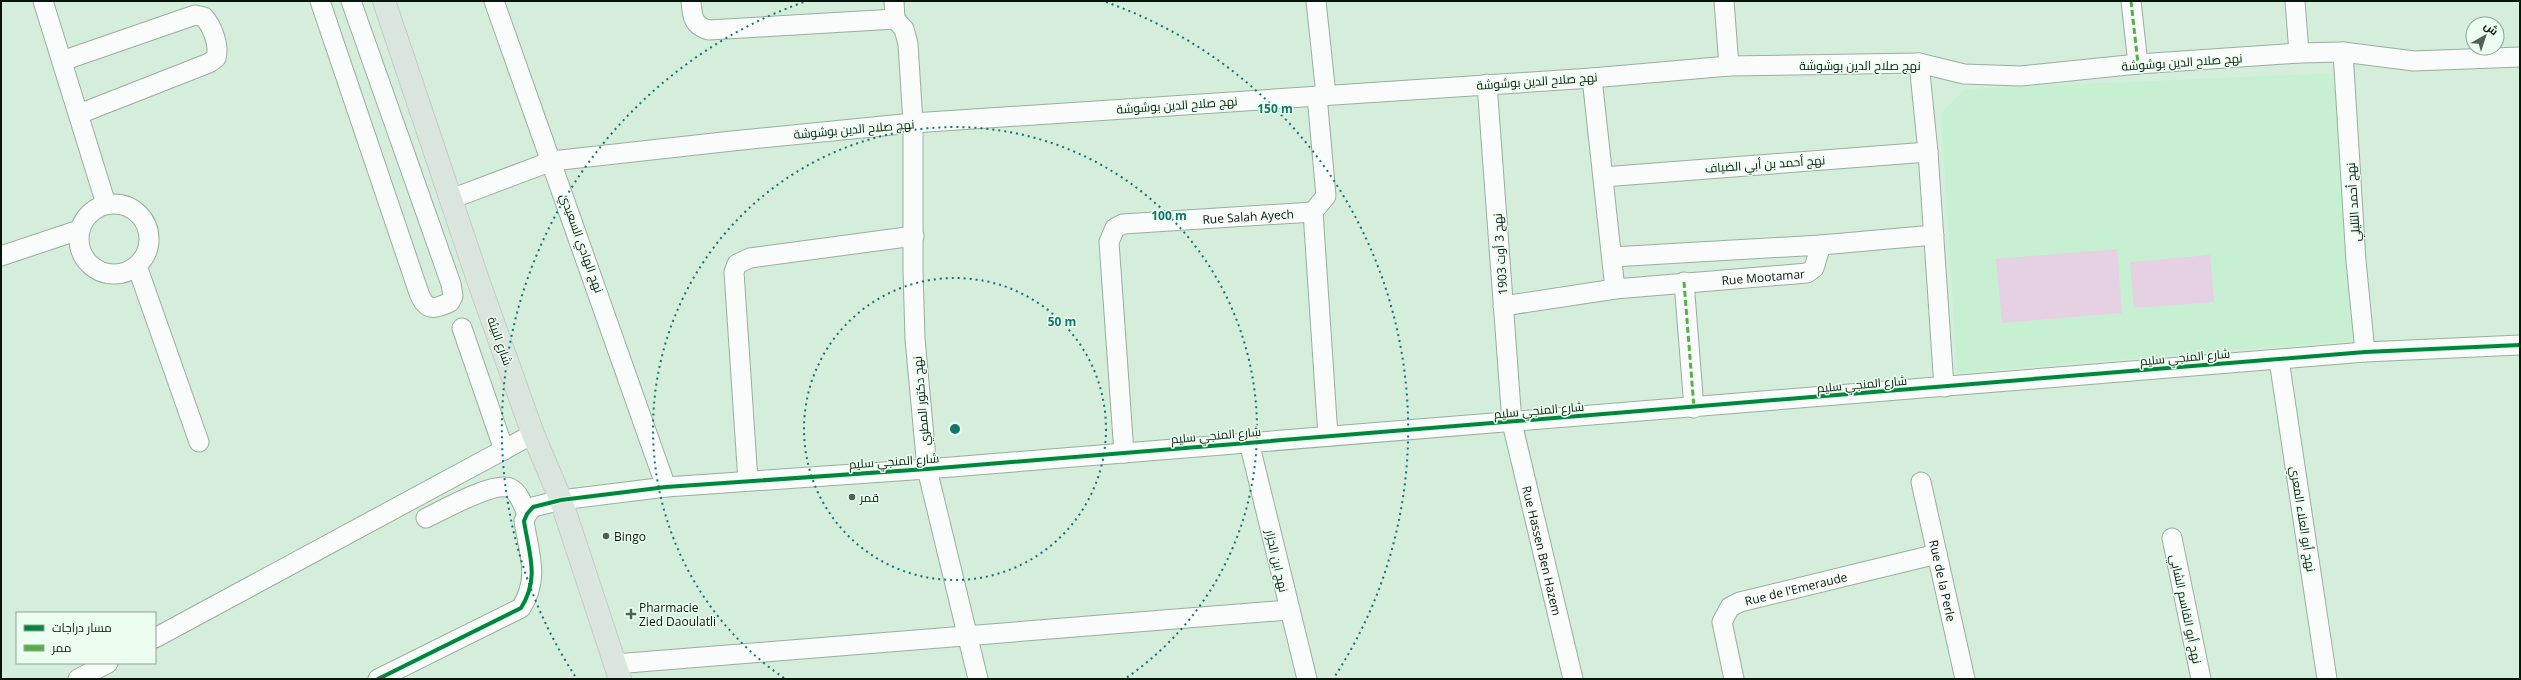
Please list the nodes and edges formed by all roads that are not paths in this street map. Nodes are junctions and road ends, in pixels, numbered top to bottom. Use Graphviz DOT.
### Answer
graph roads {
  1 [pos="43,1"];
  2 [pos="320,1"];
  3 [pos="351,1"];
  4 [pos="384,1"];
  5 [pos="494,1"];
  6 [pos="691,1"];
  7 [pos="1316,1"];
  8 [pos="1724,1"];
  9 [pos="2131,1"];
  10 [pos="2296,1"];
  11 [pos="894,10"];
  12 [pos="2343,52"];
  13 [pos="2299,53"];
  14 [pos="2520,56"];
  15 [pos="62,61"];
  16 [pos="1919,63"];
  17 [pos="2138,64"];
  18 [pos="1729,66"];
  19 [pos="1592,78"];
  20 [pos="1487,84"];
  21 [pos="1322,96"];
  22 [pos="79,114"];
  23 [pos="913,124"];
  24 [pos="1928,152"];
  25 [pos="552,161"];
  26 [pos="1603,177"];
  27 [pos="451,199"];
  28 [pos="106,204"];
  29 [pos="1313,212"];
  30 [pos="79,230"];
  31 [pos="1934,235"];
  32 [pos="914,236"];
  33 [pos="1821,246"];
  34 [pos="1,256"];
  35 [pos="1612,257"];
  36 [pos="137,266"];
  37 [pos="1684,282"];
  38 [pos="1615,289"];
  39 [pos="1504,306"];
  40 [pos="462,328"];
  41 [pos="2520,345"];
  42 [pos="2365,352"];
  43 [pos="2279,360"];
  44 [pos="1944,387"];
  45 [pos="1694,408"];
  46 [pos="1512,423"];
  47 [pos="533,434"];
  48 [pos="1328,436"];
  49 [pos="199,442"];
  50 [pos="1249,442"];
  51 [pos="504,450"];
  52 [pos="1124,453"];
  53 [pos="926,469"];
  54 [pos="748,481"];
  55 [pos="1921,482"];
  56 [pos="666,487"];
  57 [pos="561,500"];
  58 [pos="527,514"];
  59 [pos="426,518"];
  60 [pos="2172,538"];
  61 [pos="1937,554"];
  62 [pos="1288,610"];
  63 [pos="968,636"];
  64 [pos="156,637"];
  65 [pos="106,664"];
  66 [pos="618,671"];
  67 [pos="78,679"];
  68 [pos="378,679"];
  69 [pos="978,679"];
  70 [pos="1307,679"];
  71 [pos="1573,679"];
  72 [pos="1734,679"];
  73 [pos="1965,679"];
  74 [pos="2201,679"];
  75 [pos="2327,679"];
  1 -- 15 [label="street"];
  2 -- 3 [label="street"];
  4 -- 27 [label="main road, شارع البيئة"];
  5 -- 25 [label="street, نهج الهادي السعيدي"];
  6 -- 11 [label="street"];
  7 -- 21 [label="street"];
  8 -- 18 [label="street"];
  9 -- 17 [label="street"];
  10 -- 13 [label="street"];
  11 -- 23 [label="street, نهج دكتور المطري"];
  12 -- 13 [label="street, نهج صلاح الدين بوشوشة"];
  12 -- 14 [label="street, نهج صلاح الدين بوشوشة"];
  12 -- 42 [label="street, نهج أحمد التليلي"];
  13 -- 17 [label="street, نهج صلاح الدين بوشوشة"];
  15 -- 22 [label="street"];
  15 -- 22 [label="street"];
  16 -- 17 [label="street, نهج صلاح الدين بوشوشة"];
  16 -- 18 [label="street, نهج صلاح الدين بوشوشة"];
  16 -- 24 [label="street"];
  18 -- 19 [label="street, نهج صلاح الدين بوشوشة"];
  19 -- 20 [label="street, نهج صلاح الدين بوشوشة"];
  19 -- 26 [label="street"];
  20 -- 21 [label="street, نهج صلاح الدين بوشوشة"];
  20 -- 39 [label="street, نهج 3 أوت 1903"];
  21 -- 23 [label="street, نهج صلاح الدين بوشوشة"];
  21 -- 29 [label="street"];
  22 -- 28 [label="street"];
  23 -- 25 [label="street, نهج صلاح الدين بوشوشة"];
  23 -- 32 [label="street, نهج دكتور المطري"];
  24 -- 26 [label="street, نهج أحمد بن أبي الضياف"];
  24 -- 31 [label="street"];
  25 -- 27 [label="street, نهج صلاح الدين بوشوشة"];
  25 -- 56 [label="street, نهج الهادي السعيدي"];
  26 -- 35 [label="street"];
  27 -- 47 [label="main road, شارع البيئة"];
  28 -- 30 [label="street"];
  28 -- 36 [label="street"];
  29 -- 48 [label="street"];
  29 -- 52 [label="street, Rue Salah Ayech"];
  30 -- 34 [label="street"];
  30 -- 36 [label="street"];
  31 -- 33 [label="street"];
  31 -- 44 [label="street"];
  32 -- 53 [label="street, نهج دكتور المطري"];
  32 -- 54 [label="street"];
  33 -- 35 [label="street"];
  33 -- 37 [label="street, Rue Mootamar"];
  35 -- 38 [label="street"];
  36 -- 49 [label="street"];
  37 -- 38 [label="street, Rue Mootamar"];
  37 -- 45 [label="street"];
  38 -- 39 [label="street, Rue Mootamar"];
  39 -- 46 [label="street, نهج 3 أوت 1903"];
  40 -- 51 [label="street"];
  41 -- 42 [label="street, شارع المنجي سليم"];
  42 -- 43 [label="street, شارع المنجي سليم"];
  43 -- 44 [label="street, شارع المنجي سليم"];
  43 -- 75 [label="street, نهج أبو العلاء المعري"];
  44 -- 45 [label="street, شارع المنجي سليم"];
  45 -- 46 [label="street, شارع المنجي سليم"];
  46 -- 48 [label="street, شارع المنجي سليم"];
  46 -- 71 [label="street, Rue Hassen Ben Hazem"];
  47 -- 51 [label="street"];
  47 -- 57 [label="main road, شارع البيئة"];
  48 -- 50 [label="street, شارع المنجي سليم"];
  50 -- 52 [label="street, شارع المنجي سليم"];
  50 -- 62 [label="street, نهج ابن الجزار"];
  51 -- 64 [label="street"];
  52 -- 53 [label="street, شارع المنجي سليم"];
  53 -- 54 [label="street, شارع المنجي سليم"];
  53 -- 63 [label="street, نهج دكتور المطري"];
  54 -- 56 [label="street, شارع المنجي سليم"];
  55 -- 61 [label="street, Rue de la Perle"];
  56 -- 57 [label="street, شارع المنجي سليم"];
  57 -- 58 [label="street, شارع المنجي سليم"];
  57 -- 66 [label="main road, شارع البيئة"];
  58 -- 59 [label="street"];
  58 -- 68 [label="street"];
  60 -- 74 [label="street, نهج أبو القاسم الشابي"];
  61 -- 72 [label="street, Rue de l'Emeraude"];
  61 -- 73 [label="street, Rue de la Perle"];
  62 -- 63 [label="street"];
  62 -- 70 [label="street, نهج ابن الجزار"];
  63 -- 66 [label="street"];
  63 -- 69 [label="street, نهج دكتور المطري"];
  65 -- 67 [label="street"];
}
